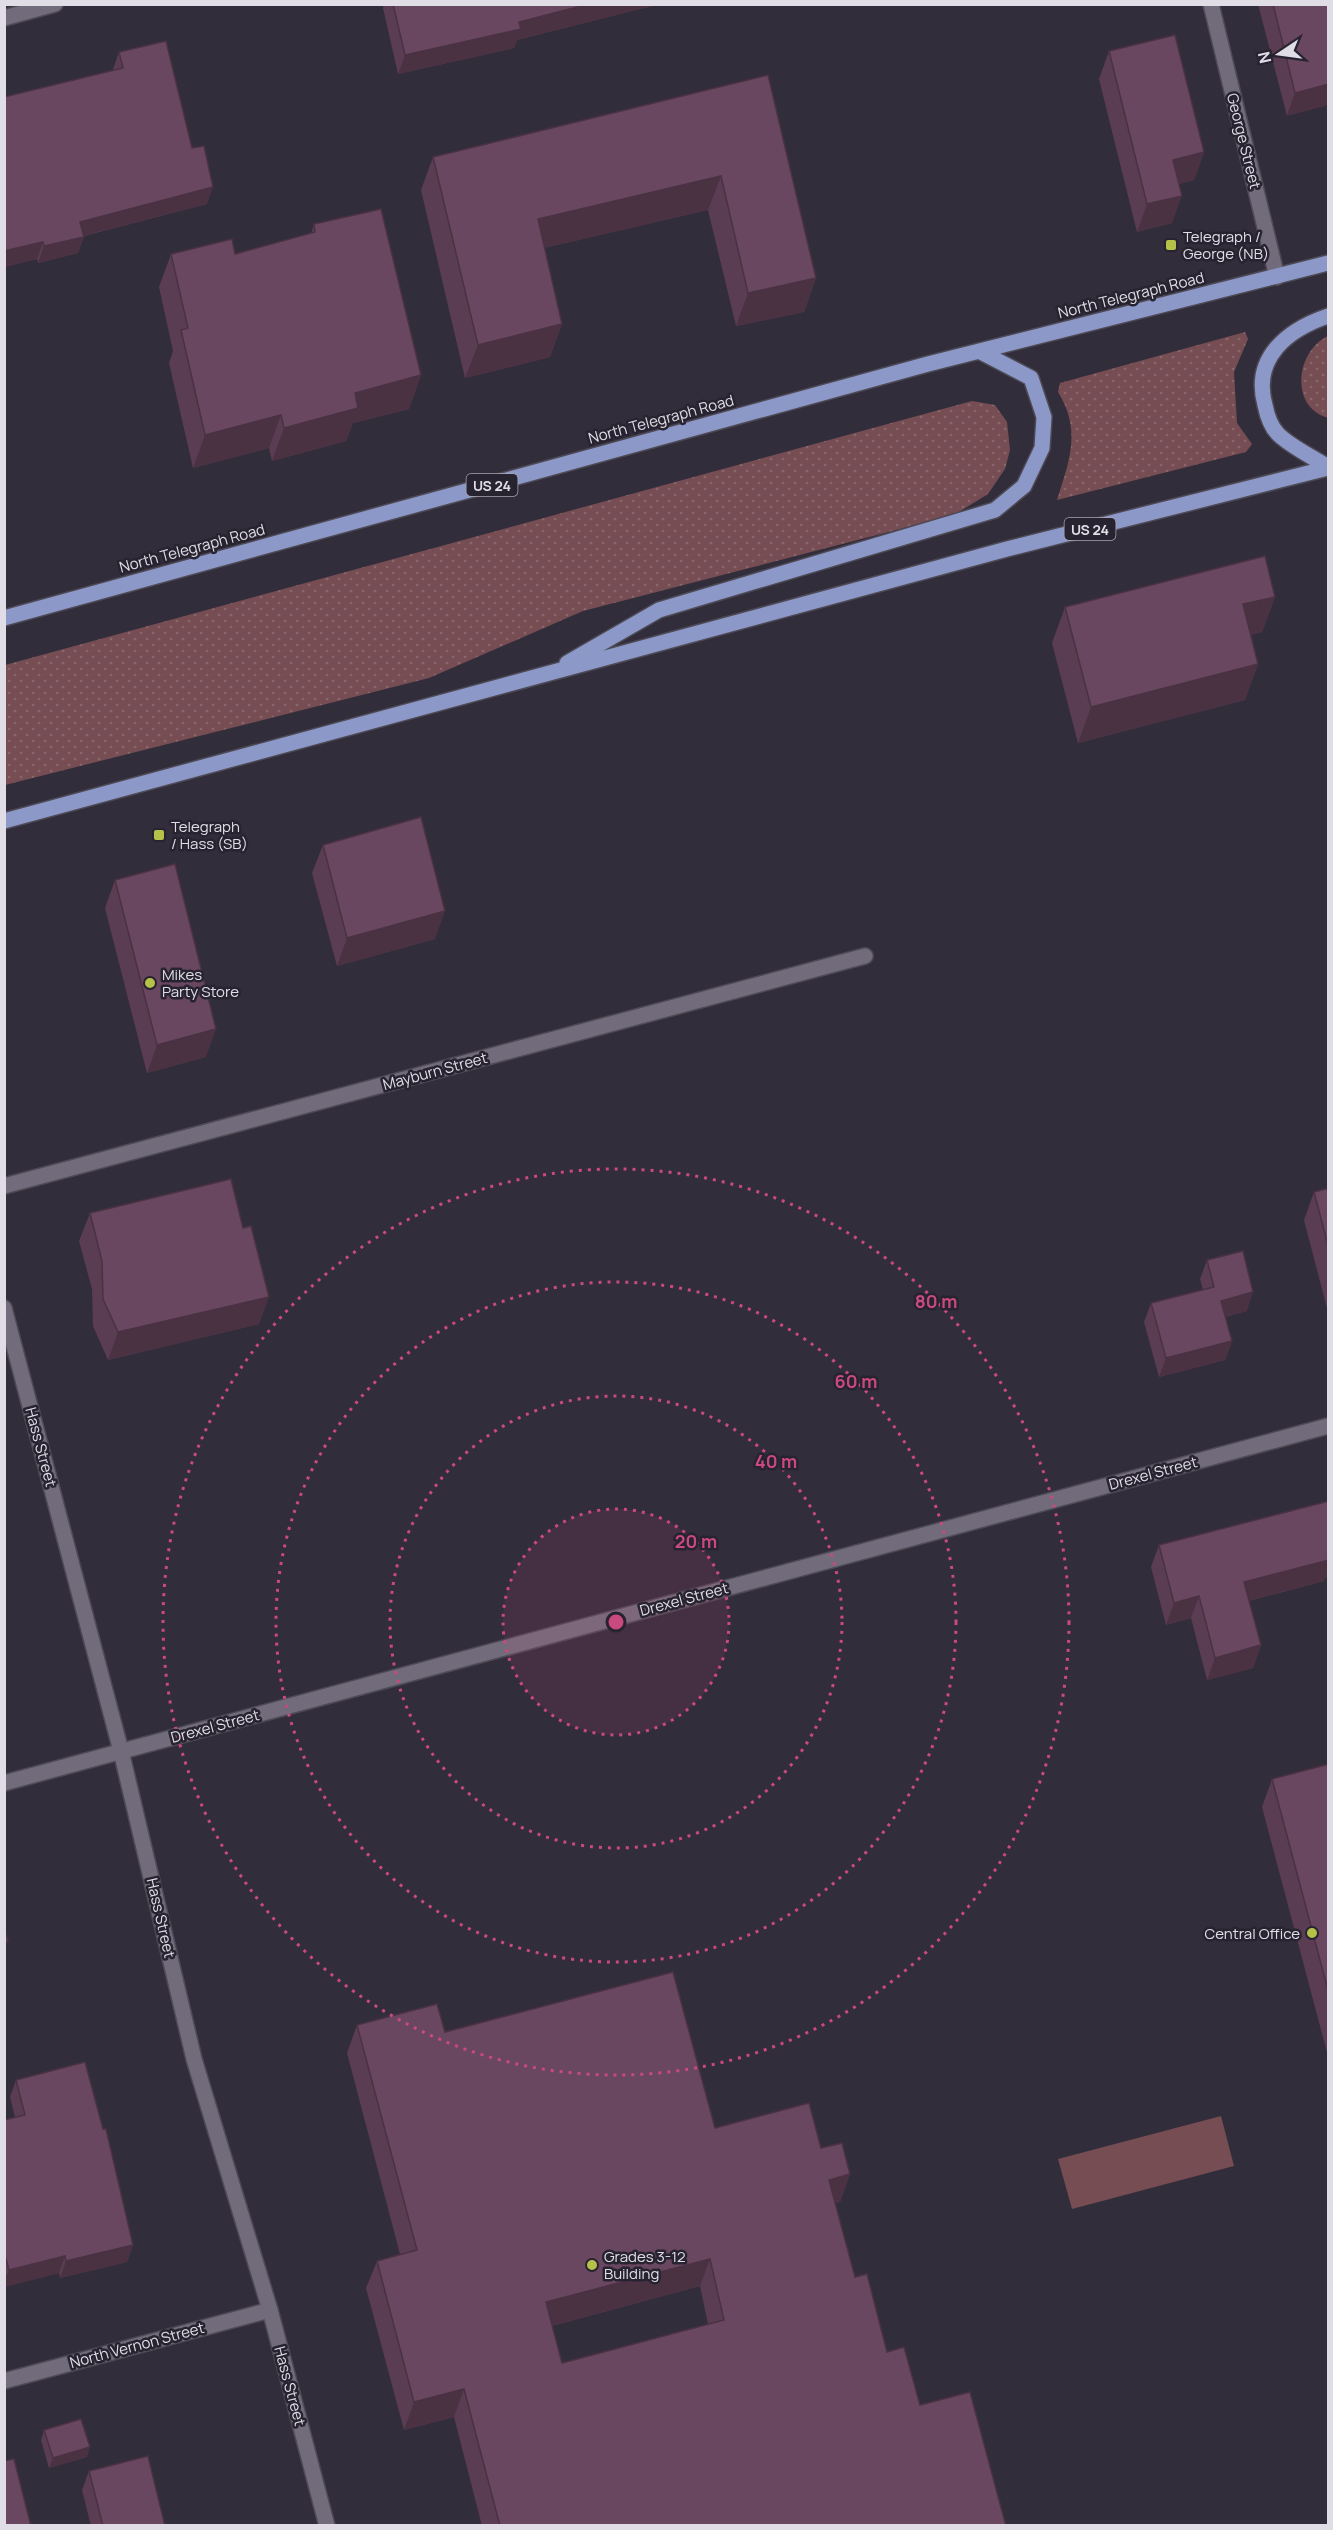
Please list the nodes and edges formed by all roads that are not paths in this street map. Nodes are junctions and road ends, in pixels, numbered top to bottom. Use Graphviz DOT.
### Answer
graph roads {
  1 [pos="55,4"];
  2 [pos="1211,4"];
  3 [pos="4,18"];
  4 [pos="1329,263"];
  5 [pos="1277,277"];
  6 [pos="1329,316"];
  7 [pos="979,351"];
  8 [pos="1329,468"];
  9 [pos="4,618"];
  10 [pos="549,674"];
  11 [pos="4,820"];
  12 [pos="865,956"];
  13 [pos="4,1186"];
  14 [pos="4,1308"];
  15 [pos="1329,1426"];
  16 [pos="121,1751"];
  17 [pos="4,1783"];
  18 [pos="270,2310"];
  19 [pos="4,2381"];
  20 [pos="327,2526"];
  1 -- 3 [label="street"];
  2 -- 5 [label="street, George Street"];
  4 -- 5 [label="main road, North Telegraph Road / US 24"];
  5 -- 7 [label="main road, North Telegraph Road / US 24"];
  6 -- 8 [label="main road"];
  7 -- 9 [label="main road, North Telegraph Road / US 24"];
  7 -- 10 [label="main road"];
  8 -- 10 [label="main road, US 24"];
  10 -- 11 [label="main road, US 24"];
  12 -- 13 [label="street, Mayburn Street"];
  14 -- 16 [label="street, Hass Street"];
  15 -- 16 [label="street, Drexel Street"];
  16 -- 17 [label="street, Drexel Street"];
  16 -- 18 [label="street, Hass Street"];
  18 -- 19 [label="street, North Vernon Street"];
  18 -- 20 [label="street, Hass Street"];
}
